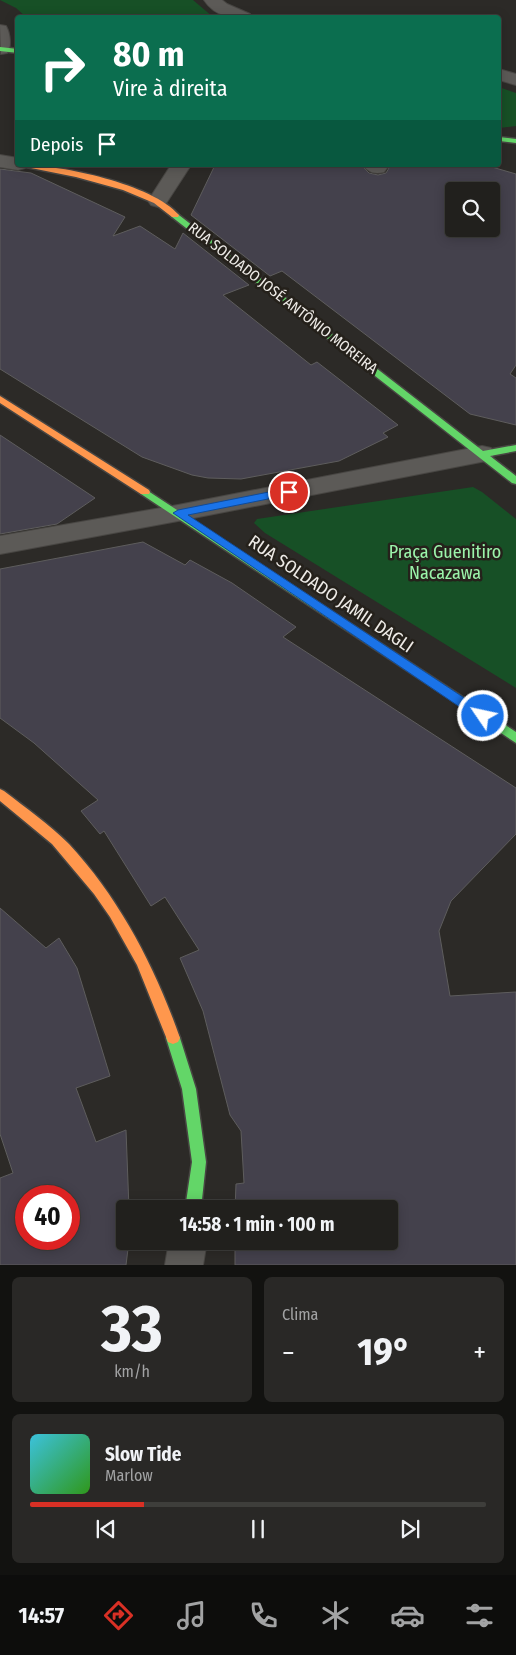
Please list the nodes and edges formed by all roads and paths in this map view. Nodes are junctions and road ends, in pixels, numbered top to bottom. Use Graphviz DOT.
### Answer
graph roads {
  1 [pos="212,0"];
  2 [pos="237,15"];
  3 [pos="0,30"];
  4 [pos="6,49"];
  5 [pos="501,75"];
  6 [pos="516,80"];
  7 [pos="501,139"];
  8 [pos="516,141"];
  9 [pos="0,161"];
  10 [pos="15,164"];
  11 [pos="40,167"];
  12 [pos="181,167"];
  13 [pos="158,201"];
  14 [pos="0,399"];
  15 [pos="516,448"];
  16 [pos="482,454"];
  17 [pos="516,481"];
  18 [pos="178,513"];
  19 [pos="0,545"];
  20 [pos="516,738"];
  21 [pos="0,794"];
  22 [pos="194,1200"];
  23 [pos="186,1250"];
  24 [pos="184,1265"];
  1 -- 2 [label="street"];
  3 -- 4 [label="street"];
  5 -- 6 [label="street"];
  7 -- 8 [label="street"];
  9 -- 10 [label="street"];
  11 -- 13 [label="street, RUA SOLDADO JOSÉ ANTÔNIO MOREIRA"];
  12 -- 13 [label="street"];
  13 -- 16 [label="street, RUA SOLDADO JOSÉ ANTÔNIO MOREIRA"];
  14 -- 18 [label="street, RUA SOLDADO JAMIL DAGLI"];
  15 -- 16 [label="street"];
  16 -- 17 [label="street, RUA SOLDADO JOSÉ ANTÔNIO MOREIRA"];
  16 -- 18 [label="street"];
  18 -- 19 [label="street"];
  18 -- 20 [label="street, RUA SOLDADO JAMIL DAGLI"];
  21 -- 22 [label="street"];
  23 -- 24 [label="street"];
}
